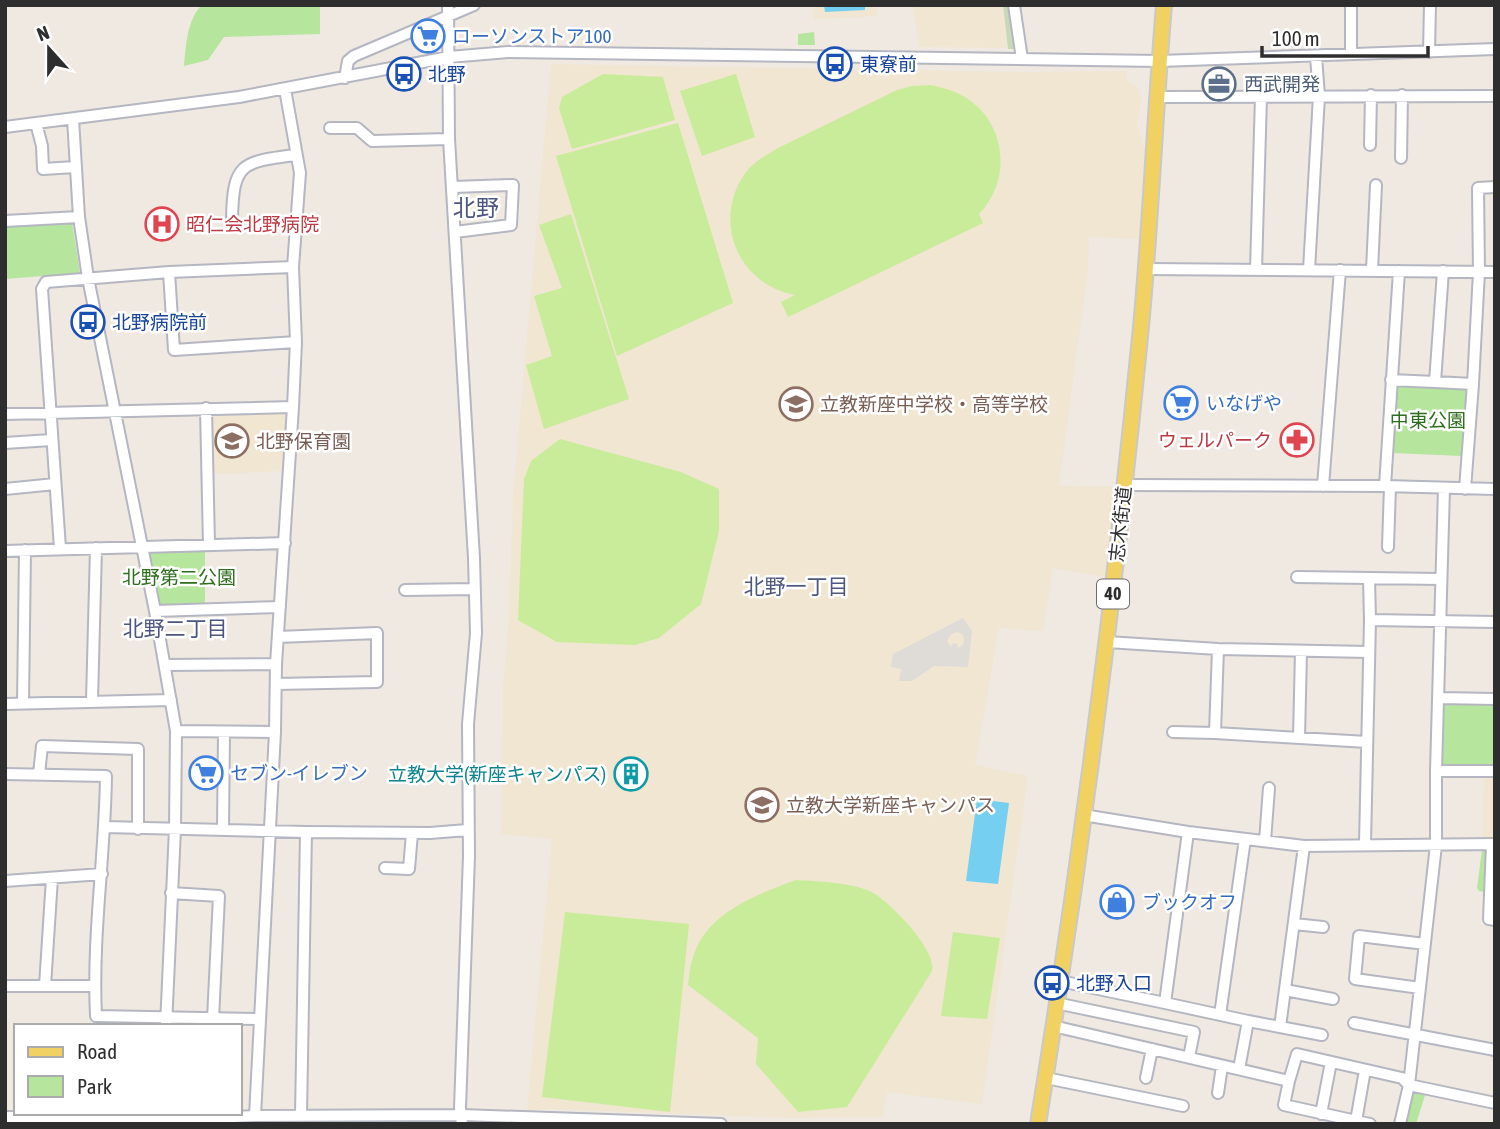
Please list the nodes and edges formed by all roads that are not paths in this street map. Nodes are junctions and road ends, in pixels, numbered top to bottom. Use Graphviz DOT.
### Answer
graph roads {
  1 [pos="474,5"];
  2 [pos="1014,5"];
  3 [pos="1164,5"];
  4 [pos="1351,5"];
  5 [pos="1430,5"];
  6 [pos="448,11"];
  7 [pos="1495,49"];
  8 [pos="1429,52"];
  9 [pos="1351,54"];
  10 [pos="1316,56"];
  11 [pos="449,57"];
  12 [pos="1022,59"];
  13 [pos="1160,61"];
  14 [pos="345,78"];
  15 [pos="285,89"];
  16 [pos="1371,95"];
  17 [pos="1402,95"];
  18 [pos="1261,96"];
  19 [pos="1319,96"];
  20 [pos="1495,96"];
  21 [pos="1158,97"];
  22 [pos="73,119"];
  23 [pos="36,123"];
  24 [pos="5,127"];
  25 [pos="330,128"];
  26 [pos="449,139"];
  27 [pos="1370,145"];
  28 [pos="295,155"];
  29 [pos="1401,158"];
  30 [pos="75,167"];
  31 [pos="1376,185"];
  32 [pos="453,187"];
  33 [pos="1495,187"];
  34 [pos="79,217"];
  35 [pos="232,220"];
  36 [pos="5,221"];
  37 [pos="455,232"];
  38 [pos="293,267"];
  39 [pos="1146,269"];
  40 [pos="1256,270"];
  41 [pos="1309,270"];
  42 [pos="1340,270"];
  43 [pos="1372,270"];
  44 [pos="1399,271"];
  45 [pos="1443,271"];
  46 [pos="1479,271"];
  47 [pos="169,272"];
  48 [pos="1495,272"];
  49 [pos="88,278"];
  50 [pos="296,342"];
  51 [pos="1391,380"];
  52 [pos="1435,382"];
  53 [pos="1473,384"];
  54 [pos="293,407"];
  55 [pos="206,408"];
  56 [pos="115,410"];
  57 [pos="50,412"];
  58 [pos="5,414"];
  59 [pos="51,440"];
  60 [pos="5,443"];
  61 [pos="55,484"];
  62 [pos="1124,485"];
  63 [pos="1323,486"];
  64 [pos="1388,486"];
  65 [pos="1444,488"];
  66 [pos="5,489"];
  67 [pos="1465,489"];
  68 [pos="1495,489"];
  69 [pos="285,543"];
  70 [pos="209,545"];
  71 [pos="141,547"];
  72 [pos="1388,547"];
  73 [pos="60,548"];
  74 [pos="96,548"];
  75 [pos="25,550"];
  76 [pos="5,551"];
  77 [pos="1297,577"];
  78 [pos="1369,578"];
  79 [pos="1441,579"];
  80 [pos="475,589"];
  81 [pos="405,590"];
  82 [pos="280,607"];
  83 [pos="155,611"];
  84 [pos="1370,620"];
  85 [pos="1439,622"];
  86 [pos="1495,622"];
  87 [pos="278,637"];
  88 [pos="1107,642"];
  89 [pos="1218,649"];
  90 [pos="1301,652"];
  91 [pos="1369,652"];
  92 [pos="276,664"];
  93 [pos="165,665"];
  94 [pos="276,684"];
  95 [pos="1439,698"];
  96 [pos="1495,699"];
  97 [pos="92,700"];
  98 [pos="171,700"];
  99 [pos="23,703"];
  100 [pos="5,704"];
  101 [pos="176,732"];
  102 [pos="225,732"];
  103 [pos="275,732"];
  104 [pos="1173,732"];
  105 [pos="1215,733"];
  106 [pos="1299,738"];
  107 [pos="1367,742"];
  108 [pos="1436,771"];
  109 [pos="1495,771"];
  110 [pos="5,774"];
  111 [pos="38,774"];
  112 [pos="1269,788"];
  113 [pos="1083,815"];
  114 [pos="105,827"];
  115 [pos="138,829"];
  116 [pos="175,829"];
  117 [pos="223,830"];
  118 [pos="467,830"];
  119 [pos="269,832"];
  120 [pos="306,832"];
  121 [pos="1188,832"];
  122 [pos="412,833"];
  123 [pos="1245,839"];
  124 [pos="1265,841"];
  125 [pos="1365,844"];
  126 [pos="1493,844"];
  127 [pos="1304,845"];
  128 [pos="1436,845"];
  129 [pos="386,868"];
  130 [pos="102,874"];
  131 [pos="52,878"];
  132 [pos="5,881"];
  133 [pos="171,892"];
  134 [pos="1495,920"];
  135 [pos="1293,923"];
  136 [pos="1322,927"];
  137 [pos="1425,944"];
  138 [pos="1060,981"];
  139 [pos="5,986"];
  140 [pos="45,986"];
  141 [pos="94,986"];
  142 [pos="1420,988"];
  143 [pos="1285,990"];
  144 [pos="1333,999"];
  145 [pos="1056,1003"];
  146 [pos="1165,1003"];
  147 [pos="1220,1015"];
  148 [pos="214,1019"];
  149 [pos="259,1019"];
  150 [pos="1248,1021"];
  151 [pos="166,1022"];
  152 [pos="1354,1023"];
  153 [pos="1053,1026"];
  154 [pos="1280,1027"];
  155 [pos="1415,1034"];
  156 [pos="1322,1035"];
  157 [pos="1152,1049"];
  158 [pos="1495,1051"];
  159 [pos="1189,1057"];
  160 [pos="1331,1062"];
  161 [pos="1222,1066"];
  162 [pos="1239,1069"];
  163 [pos="1365,1070"];
  164 [pos="1046,1078"];
  165 [pos="1146,1078"];
  166 [pos="1289,1081"];
  167 [pos="1409,1085"];
  168 [pos="1217,1093"];
  169 [pos="1495,1103"];
  170 [pos="1183,1106"];
  171 [pos="1321,1114"];
  172 [pos="301,1115"];
  173 [pos="129,1116"];
  174 [pos="255,1116"];
  175 [pos="5,1117"];
  176 [pos="161,1119"];
  177 [pos="340,1119"];
  178 [pos="410,1119"];
  179 [pos="462,1119"];
  180 [pos="70,1121"];
  181 [pos="580,1121"];
  182 [pos="1356,1121"];
  183 [pos="721,1124"];
  184 [pos="1038,1124"];
  185 [pos="1370,1124"];
  186 [pos="1400,1124"];
  1 -- 6 [label="street"];
  2 -- 12 [label="street"];
  3 -- 13 [label="main road, 志木街道 / 40"];
  4 -- 9 [label="street"];
  5 -- 8 [label="street"];
  6 -- 11 [label="street"];
  6 -- 14 [label="street"];
  7 -- 8 [label="street"];
  8 -- 9 [label="street"];
  9 -- 10 [label="street"];
  10 -- 13 [label="street"];
  10 -- 19 [label="street"];
  11 -- 12 [label="street"];
  11 -- 14 [label="street"];
  11 -- 26 [label="street"];
  12 -- 13 [label="street"];
  13 -- 21 [label="main road, 志木街道 / 40"];
  14 -- 15 [label="street"];
  15 -- 22 [label="street"];
  15 -- 28 [label="street"];
  16 -- 17 [label="street"];
  16 -- 19 [label="street"];
  16 -- 27 [label="street"];
  17 -- 20 [label="street"];
  17 -- 29 [label="street"];
  18 -- 19 [label="street"];
  18 -- 21 [label="street"];
  18 -- 40 [label="street"];
  19 -- 41 [label="street"];
  21 -- 39 [label="main road, 志木街道 / 40"];
  22 -- 23 [label="street"];
  22 -- 30 [label="street"];
  23 -- 24 [label="street"];
  23 -- 30 [label="street"];
  25 -- 26 [label="street"];
  26 -- 32 [label="street"];
  28 -- 35 [label="street"];
  28 -- 38 [label="street"];
  30 -- 34 [label="street"];
  31 -- 43 [label="street"];
  32 -- 37 [label="street"];
  32 -- 37 [label="street"];
  33 -- 46 [label="street"];
  34 -- 36 [label="street"];
  34 -- 49 [label="street"];
  37 -- 80 [label="street"];
  38 -- 47 [label="street"];
  38 -- 50 [label="street"];
  39 -- 40 [label="street"];
  39 -- 62 [label="main road, 志木街道 / 40"];
  40 -- 41 [label="street"];
  41 -- 42 [label="street"];
  42 -- 43 [label="street"];
  42 -- 63 [label="street"];
  43 -- 44 [label="street"];
  44 -- 45 [label="street"];
  44 -- 51 [label="street"];
  45 -- 46 [label="street"];
  45 -- 52 [label="street"];
  46 -- 48 [label="street"];
  46 -- 53 [label="street"];
  47 -- 49 [label="street"];
  47 -- 50 [label="street"];
  49 -- 56 [label="street"];
  49 -- 57 [label="street"];
  50 -- 54 [label="street"];
  51 -- 52 [label="street"];
  51 -- 64 [label="street"];
  52 -- 53 [label="street"];
  53 -- 67 [label="street"];
  54 -- 55 [label="street"];
  54 -- 69 [label="street"];
  55 -- 56 [label="street"];
  55 -- 70 [label="street"];
  56 -- 57 [label="street"];
  56 -- 71 [label="street"];
  57 -- 58 [label="street"];
  57 -- 59 [label="street"];
  59 -- 60 [label="street"];
  59 -- 61 [label="street"];
  61 -- 66 [label="street"];
  61 -- 73 [label="street"];
  62 -- 63 [label="street"];
  62 -- 88 [label="main road, 志木街道 / 40"];
  63 -- 64 [label="street"];
  64 -- 65 [label="street"];
  64 -- 72 [label="street"];
  65 -- 67 [label="street"];
  65 -- 79 [label="street"];
  67 -- 68 [label="street"];
  69 -- 70 [label="street"];
  69 -- 82 [label="street"];
  70 -- 71 [label="street"];
  71 -- 74 [label="street"];
  71 -- 83 [label="street"];
  73 -- 74 [label="street"];
  73 -- 75 [label="street"];
  74 -- 97 [label="street"];
  75 -- 76 [label="street"];
  75 -- 99 [label="street"];
  77 -- 78 [label="street"];
  78 -- 79 [label="street"];
  78 -- 84 [label="street"];
  79 -- 85 [label="street"];
  80 -- 81 [label="street"];
  80 -- 118 [label="street"];
  82 -- 83 [label="street"];
  82 -- 87 [label="street"];
  83 -- 93 [label="street"];
  84 -- 85 [label="street"];
  84 -- 91 [label="street"];
  85 -- 86 [label="street"];
  85 -- 95 [label="street"];
  87 -- 92 [label="street"];
  87 -- 94 [label="street"];
  88 -- 89 [label="street"];
  88 -- 113 [label="main road, 志木街道 / 40"];
  89 -- 90 [label="street"];
  89 -- 105 [label="street"];
  90 -- 91 [label="street"];
  90 -- 106 [label="street"];
  91 -- 107 [label="street"];
  92 -- 93 [label="street"];
  92 -- 94 [label="street"];
  93 -- 98 [label="street"];
  94 -- 103 [label="street"];
  95 -- 96 [label="street"];
  95 -- 108 [label="street"];
  97 -- 98 [label="street"];
  97 -- 99 [label="street"];
  98 -- 101 [label="street"];
  99 -- 100 [label="street"];
  101 -- 102 [label="street"];
  101 -- 116 [label="street"];
  102 -- 103 [label="street"];
  102 -- 117 [label="street"];
  103 -- 119 [label="street"];
  104 -- 105 [label="street"];
  105 -- 106 [label="street"];
  106 -- 107 [label="street"];
  107 -- 125 [label="street"];
  108 -- 109 [label="street"];
  108 -- 128 [label="street"];
  110 -- 111 [label="street"];
  111 -- 114 [label="street"];
  111 -- 115 [label="street"];
  112 -- 124 [label="street"];
  113 -- 121 [label="street"];
  113 -- 138 [label="main road, 志木街道 / 40"];
  114 -- 115 [label="street"];
  114 -- 130 [label="street"];
  115 -- 116 [label="street"];
  116 -- 117 [label="street"];
  116 -- 133 [label="street"];
  117 -- 119 [label="street"];
  118 -- 122 [label="street"];
  118 -- 179 [label="street"];
  119 -- 120 [label="street"];
  119 -- 149 [label="street"];
  120 -- 122 [label="street"];
  120 -- 172 [label="street"];
  121 -- 123 [label="street"];
  121 -- 146 [label="street"];
  122 -- 129 [label="street"];
  123 -- 124 [label="street"];
  123 -- 147 [label="street"];
  124 -- 127 [label="street"];
  125 -- 127 [label="street"];
  125 -- 128 [label="street"];
  126 -- 128 [label="street"];
  126 -- 134 [label="street"];
  127 -- 135 [label="street"];
  128 -- 137 [label="street"];
  130 -- 131 [label="street"];
  130 -- 141 [label="street"];
  131 -- 132 [label="street"];
  131 -- 140 [label="street"];
  133 -- 148 [label="street"];
  133 -- 151 [label="street"];
  135 -- 136 [label="street"];
  135 -- 143 [label="street"];
  137 -- 142 [label="street"];
  137 -- 142 [label="street"];
  138 -- 145 [label="main road, 志木街道 / 40"];
  138 -- 146 [label="street"];
  139 -- 140 [label="street"];
  140 -- 141 [label="street"];
  141 -- 151 [label="street"];
  142 -- 155 [label="street"];
  143 -- 144 [label="street"];
  143 -- 154 [label="street"];
  145 -- 153 [label="main road, 志木街道 / 40"];
  145 -- 159 [label="street"];
  146 -- 147 [label="street"];
  147 -- 150 [label="street"];
  148 -- 149 [label="street"];
  148 -- 151 [label="street"];
  149 -- 174 [label="street"];
  150 -- 154 [label="street"];
  150 -- 162 [label="street"];
  152 -- 155 [label="street"];
  153 -- 157 [label="street"];
  153 -- 164 [label="main road, 志木街道 / 40"];
  154 -- 156 [label="street"];
  155 -- 158 [label="street"];
  155 -- 167 [label="street"];
  157 -- 159 [label="street"];
  157 -- 165 [label="street"];
  159 -- 161 [label="street"];
  160 -- 163 [label="street"];
  160 -- 166 [label="street"];
  160 -- 171 [label="street"];
  161 -- 162 [label="street"];
  161 -- 168 [label="street"];
  162 -- 166 [label="street"];
  163 -- 167 [label="street"];
  163 -- 182 [label="street"];
  164 -- 170 [label="street"];
  164 -- 184 [label="main road, 志木街道 / 40"];
  166 -- 171 [label="street"];
  167 -- 169 [label="street"];
  167 -- 186 [label="street"];
  171 -- 182 [label="street"];
  172 -- 174 [label="street"];
  172 -- 177 [label="street"];
  173 -- 176 [label="street"];
  173 -- 180 [label="street"];
  174 -- 176 [label="street"];
  175 -- 180 [label="street"];
  177 -- 178 [label="street"];
  178 -- 179 [label="street"];
  179 -- 181 [label="street"];
  181 -- 183 [label="street"];
  182 -- 185 [label="street"];
}
